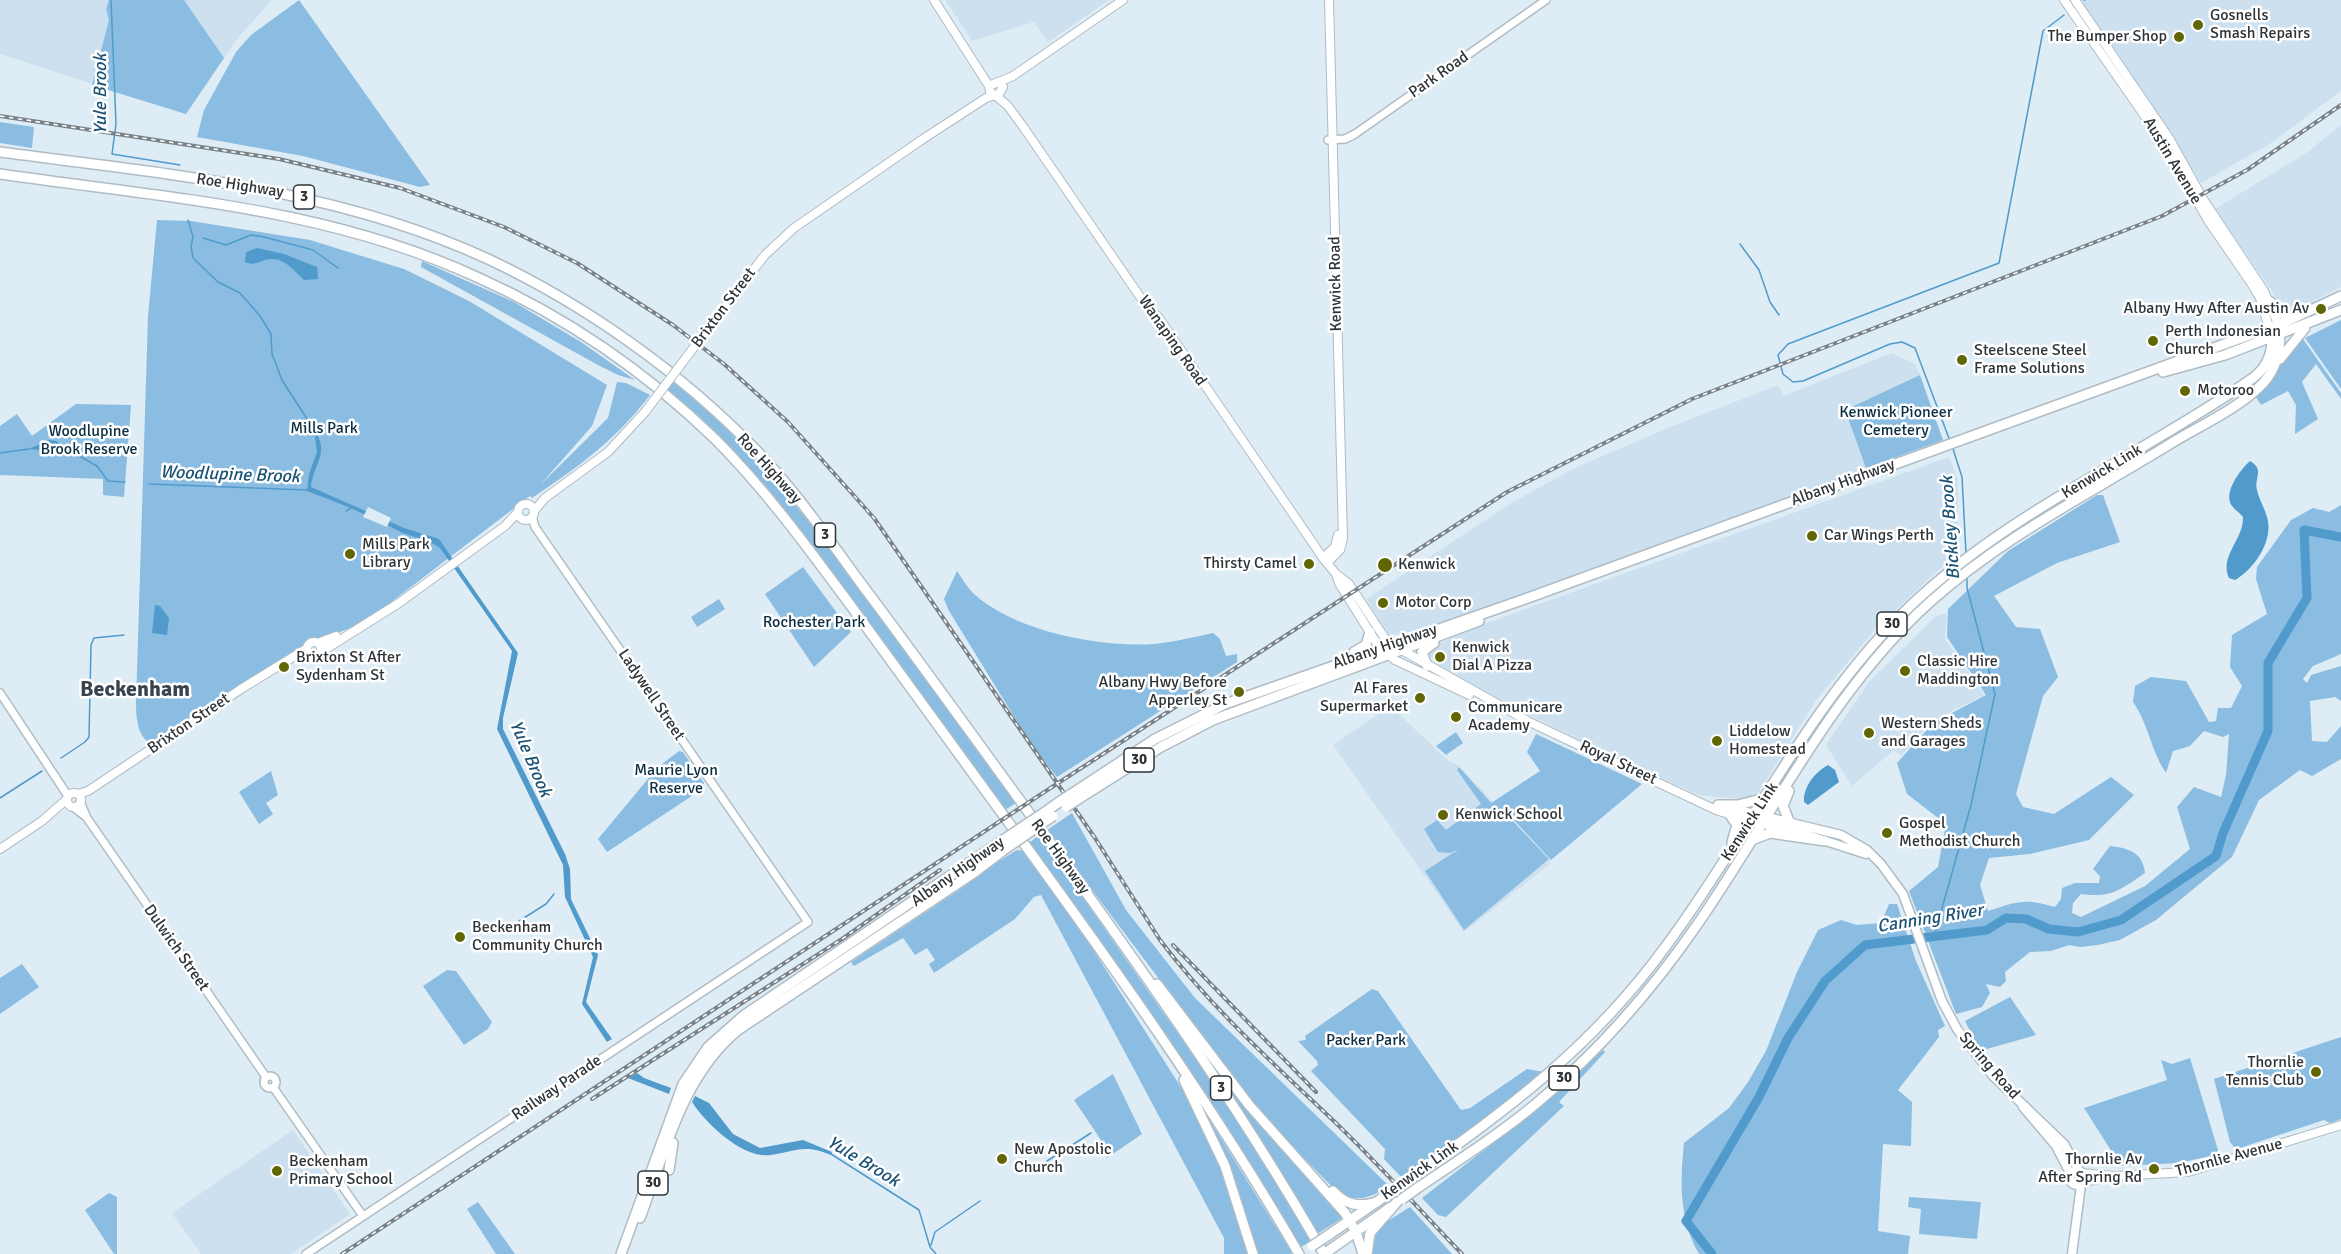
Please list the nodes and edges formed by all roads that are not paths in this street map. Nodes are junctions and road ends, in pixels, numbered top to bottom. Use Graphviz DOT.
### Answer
graph roads {
  1 [pos="934,0"];
  2 [pos="1123,0"];
  3 [pos="1327,0"];
  4 [pos="1546,0"];
  5 [pos="2064,0"];
  6 [pos="2075,0"];
  7 [pos="996,89"];
  8 [pos="1330,140"];
  9 [pos="0,152"];
  10 [pos="0,174"];
  11 [pos="2341,296"];
  12 [pos="2271,302"];
  13 [pos="2341,310"];
  14 [pos="2290,320"];
  15 [pos="2309,324"];
  16 [pos="2274,326"];
  17 [pos="2276,336"];
  18 [pos="2254,344"];
  19 [pos="2264,376"];
  20 [pos="1960,443"];
  21 [pos="1946,448"];
  22 [pos="517,513"];
  23 [pos="529,514"];
  24 [pos="505,526"];
  25 [pos="1325,560"];
  26 [pos="1336,574"];
  27 [pos="1354,606"];
  28 [pos="1365,606"];
  29 [pos="1362,619"];
  30 [pos="1471,624"];
  31 [pos="1370,632"];
  32 [pos="320,647"];
  33 [pos="306,649"];
  34 [pos="1387,649"];
  35 [pos="1400,651"];
  36 [pos="312,657"];
  37 [pos="292,659"];
  38 [pos="1333,665"];
  39 [pos="1427,666"];
  40 [pos="0,693"];
  41 [pos="1526,720"];
  42 [pos="1811,749"];
  43 [pos="1078,795"];
  44 [pos="1765,798"];
  45 [pos="74,799"];
  46 [pos="1714,805"];
  47 [pos="1730,815"];
  48 [pos="1753,817"];
  49 [pos="1764,820"];
  50 [pos="1789,821"];
  51 [pos="1751,840"];
  52 [pos="1826,841"];
  53 [pos="1006,844"];
  54 [pos="0,849"];
  55 [pos="1872,856"];
  56 [pos="1714,879"];
  57 [pos="1903,894"];
  58 [pos="808,922"];
  59 [pos="1123,943"];
  60 [pos="1167,1045"];
  61 [pos="680,1112"];
  62 [pos="2341,1125"];
  63 [pos="1302,1163"];
  64 [pos="669,1170"];
  65 [pos="2078,1178"];
  66 [pos="1400,1201"];
  67 [pos="1377,1202"];
  68 [pos="363,1216"];
  69 [pos="1350,1220"];
  70 [pos="1356,1232"];
  71 [pos="306,1254"];
  72 [pos="621,1254"];
  73 [pos="626,1254"];
  74 [pos="1253,1254"];
  75 [pos="1299,1254"];
  76 [pos="1324,1254"];
  77 [pos="1365,1254"];
  78 [pos="2072,1254"];
  1 -- 7 [label="main road, Wanaping Road"];
  2 -- 7 [label="main road, Brixton Street"];
  3 -- 8 [label="main road, Kenwick Road"];
  4 -- 8 [label="street, Park Road"];
  5 -- 16 [label="main road, Austin Avenue"];
  6 -- 12 [label="main road, Austin Avenue"];
  7 -- 23 [label="main road, Brixton Street, bridge"];
  7 -- 25 [label="main road, Wanaping Road"];
  8 -- 25 [label="main road, Kenwick Road"];
  9 -- 59 [label="highway, Roe Highway / 3"];
  10 -- 60 [label="highway, Roe Highway / 3"];
  11 -- 14 [label="highway, Albany Highway"];
  12 -- 14 [label="highway"];
  12 -- 16 [label="main road, Austin Avenue"];
  13 -- 15 [label="highway, Albany Highway / 30"];
  14 -- 16 [label="highway, Albany Highway"];
  15 -- 17 [label="highway, Albany Highway / 30"];
  15 -- 19 [label="highway, 30"];
  16 -- 17 [label="highway"];
  16 -- 20 [label="highway, Albany Highway"];
  17 -- 18 [label="highway, Albany Highway"];
  17 -- 19 [label="highway"];
  18 -- 19 [label="highway"];
  18 -- 20 [label="highway, Albany Highway"];
  19 -- 42 [label="highway, Kenwick Link / 30"];
  19 -- 44 [label="highway, Kenwick Link / 30"];
  20 -- 21 [label="highway, Albany Highway"];
  21 -- 30 [label="highway, Albany Highway"];
  21 -- 34 [label="highway, Albany Highway"];
  22 -- 23 [label="main road"];
  22 -- 23 [label="main road, Brixton Street"];
  22 -- 24 [label="main road, Brixton Street"];
  23 -- 24 [label="main road, Brixton Street"];
  23 -- 58 [label="street, Ladywell Street"];
  24 -- 32 [label="main road, Brixton Street"];
  25 -- 26 [label="main road, Wanaping Road"];
  26 -- 27 [label="main road, Wanaping Road"];
  26 -- 28 [label="main road, Wanaping Road"];
  27 -- 28 [label="main road"];
  27 -- 29 [label="main road, Wanaping Road"];
  28 -- 29 [label="main road"];
  28 -- 34 [label="main road, Wanaping Road"];
  29 -- 31 [label="main road, Wanaping Road"];
  30 -- 35 [label="highway, Albany Highway"];
  30 -- 39 [label="highway"];
  31 -- 34 [label="main road, Wanaping Road"];
  31 -- 38 [label="highway"];
  32 -- 33 [label="main road, Brixton Street"];
  32 -- 36 [label="main road, Brixton Street"];
  33 -- 36 [label="main road"];
  33 -- 37 [label="main road, Brixton Street"];
  34 -- 35 [label="highway, Albany Highway"];
  34 -- 38 [label="highway, Albany Highway"];
  34 -- 41 [label="main road, Royal Street"];
  34 -- 43 [label="highway, Albany Highway / 30"];
  35 -- 39 [label="main road, Royal Street"];
  36 -- 37 [label="main road, Brixton Street"];
  37 -- 45 [label="main road, Brixton Street"];
  38 -- 43 [label="highway, Albany Highway"];
  39 -- 41 [label="main road, Royal Street"];
  40 -- 45 [label="street, Dulwich Street"];
  41 -- 46 [label="main road, Royal Street"];
  42 -- 49 [label="highway, Kenwick Link / 30"];
  42 -- 50 [label="highway"];
  43 -- 53 [label="highway, Albany Highway / 30, bridge"];
  44 -- 46 [label="highway"];
  44 -- 48 [label="highway, Kenwick Link / 30"];
  45 -- 54 [label="main road, Brixton Street"];
  45 -- 68 [label="street, Dulwich Street"];
  46 -- 47 [label="main road, Royal Street"];
  46 -- 48 [label="main road, Royal Street"];
  47 -- 48 [label="main road, Royal Street"];
  47 -- 56 [label="highway"];
  48 -- 49 [label="main road, Royal Street"];
  48 -- 56 [label="highway, Kenwick Link / 30"];
  49 -- 50 [label="main road, Royal Street"];
  49 -- 51 [label="highway, Kenwick Link / 30"];
  49 -- 52 [label="main road, Royal Street"];
  50 -- 55 [label="main road, Royal Street"];
  51 -- 52 [label="highway"];
  51 -- 66 [label="highway, Kenwick Link / 30, bridge"];
  52 -- 55 [label="main road, Royal Street"];
  53 -- 61 [label="highway, Albany Highway / 30"];
  53 -- 72 [label="highway, Albany Highway / 30"];
  55 -- 57 [label="main road, Royal Street"];
  56 -- 67 [label="highway, Kenwick Link / 30, bridge"];
  57 -- 65 [label="main road, Spring Road"];
  58 -- 68 [label="street, Railway Parade"];
  59 -- 63 [label="highway"];
  59 -- 76 [label="highway, Roe Highway / 3"];
  60 -- 74 [label="highway"];
  60 -- 75 [label="highway, Roe Highway / 3"];
  61 -- 64 [label="highway"];
  61 -- 73 [label="highway, Albany Highway / 30"];
  62 -- 65 [label="main road, Thornlie Avenue"];
  63 -- 67 [label="highway"];
  63 -- 69 [label="highway"];
  65 -- 78 [label="main road"];
  66 -- 70 [label="highway, Kenwick Link / 30"];
  66 -- 77 [label="highway"];
  67 -- 69 [label="highway, Kenwick Link / 30"];
  68 -- 71 [label="street, Railway Parade"];
  69 -- 70 [label="highway"];
  69 -- 75 [label="highway, Kenwick Link / 30, bridge"];
  70 -- 76 [label="highway, Kenwick Link / 30"];
  70 -- 77 [label="highway"];
}
